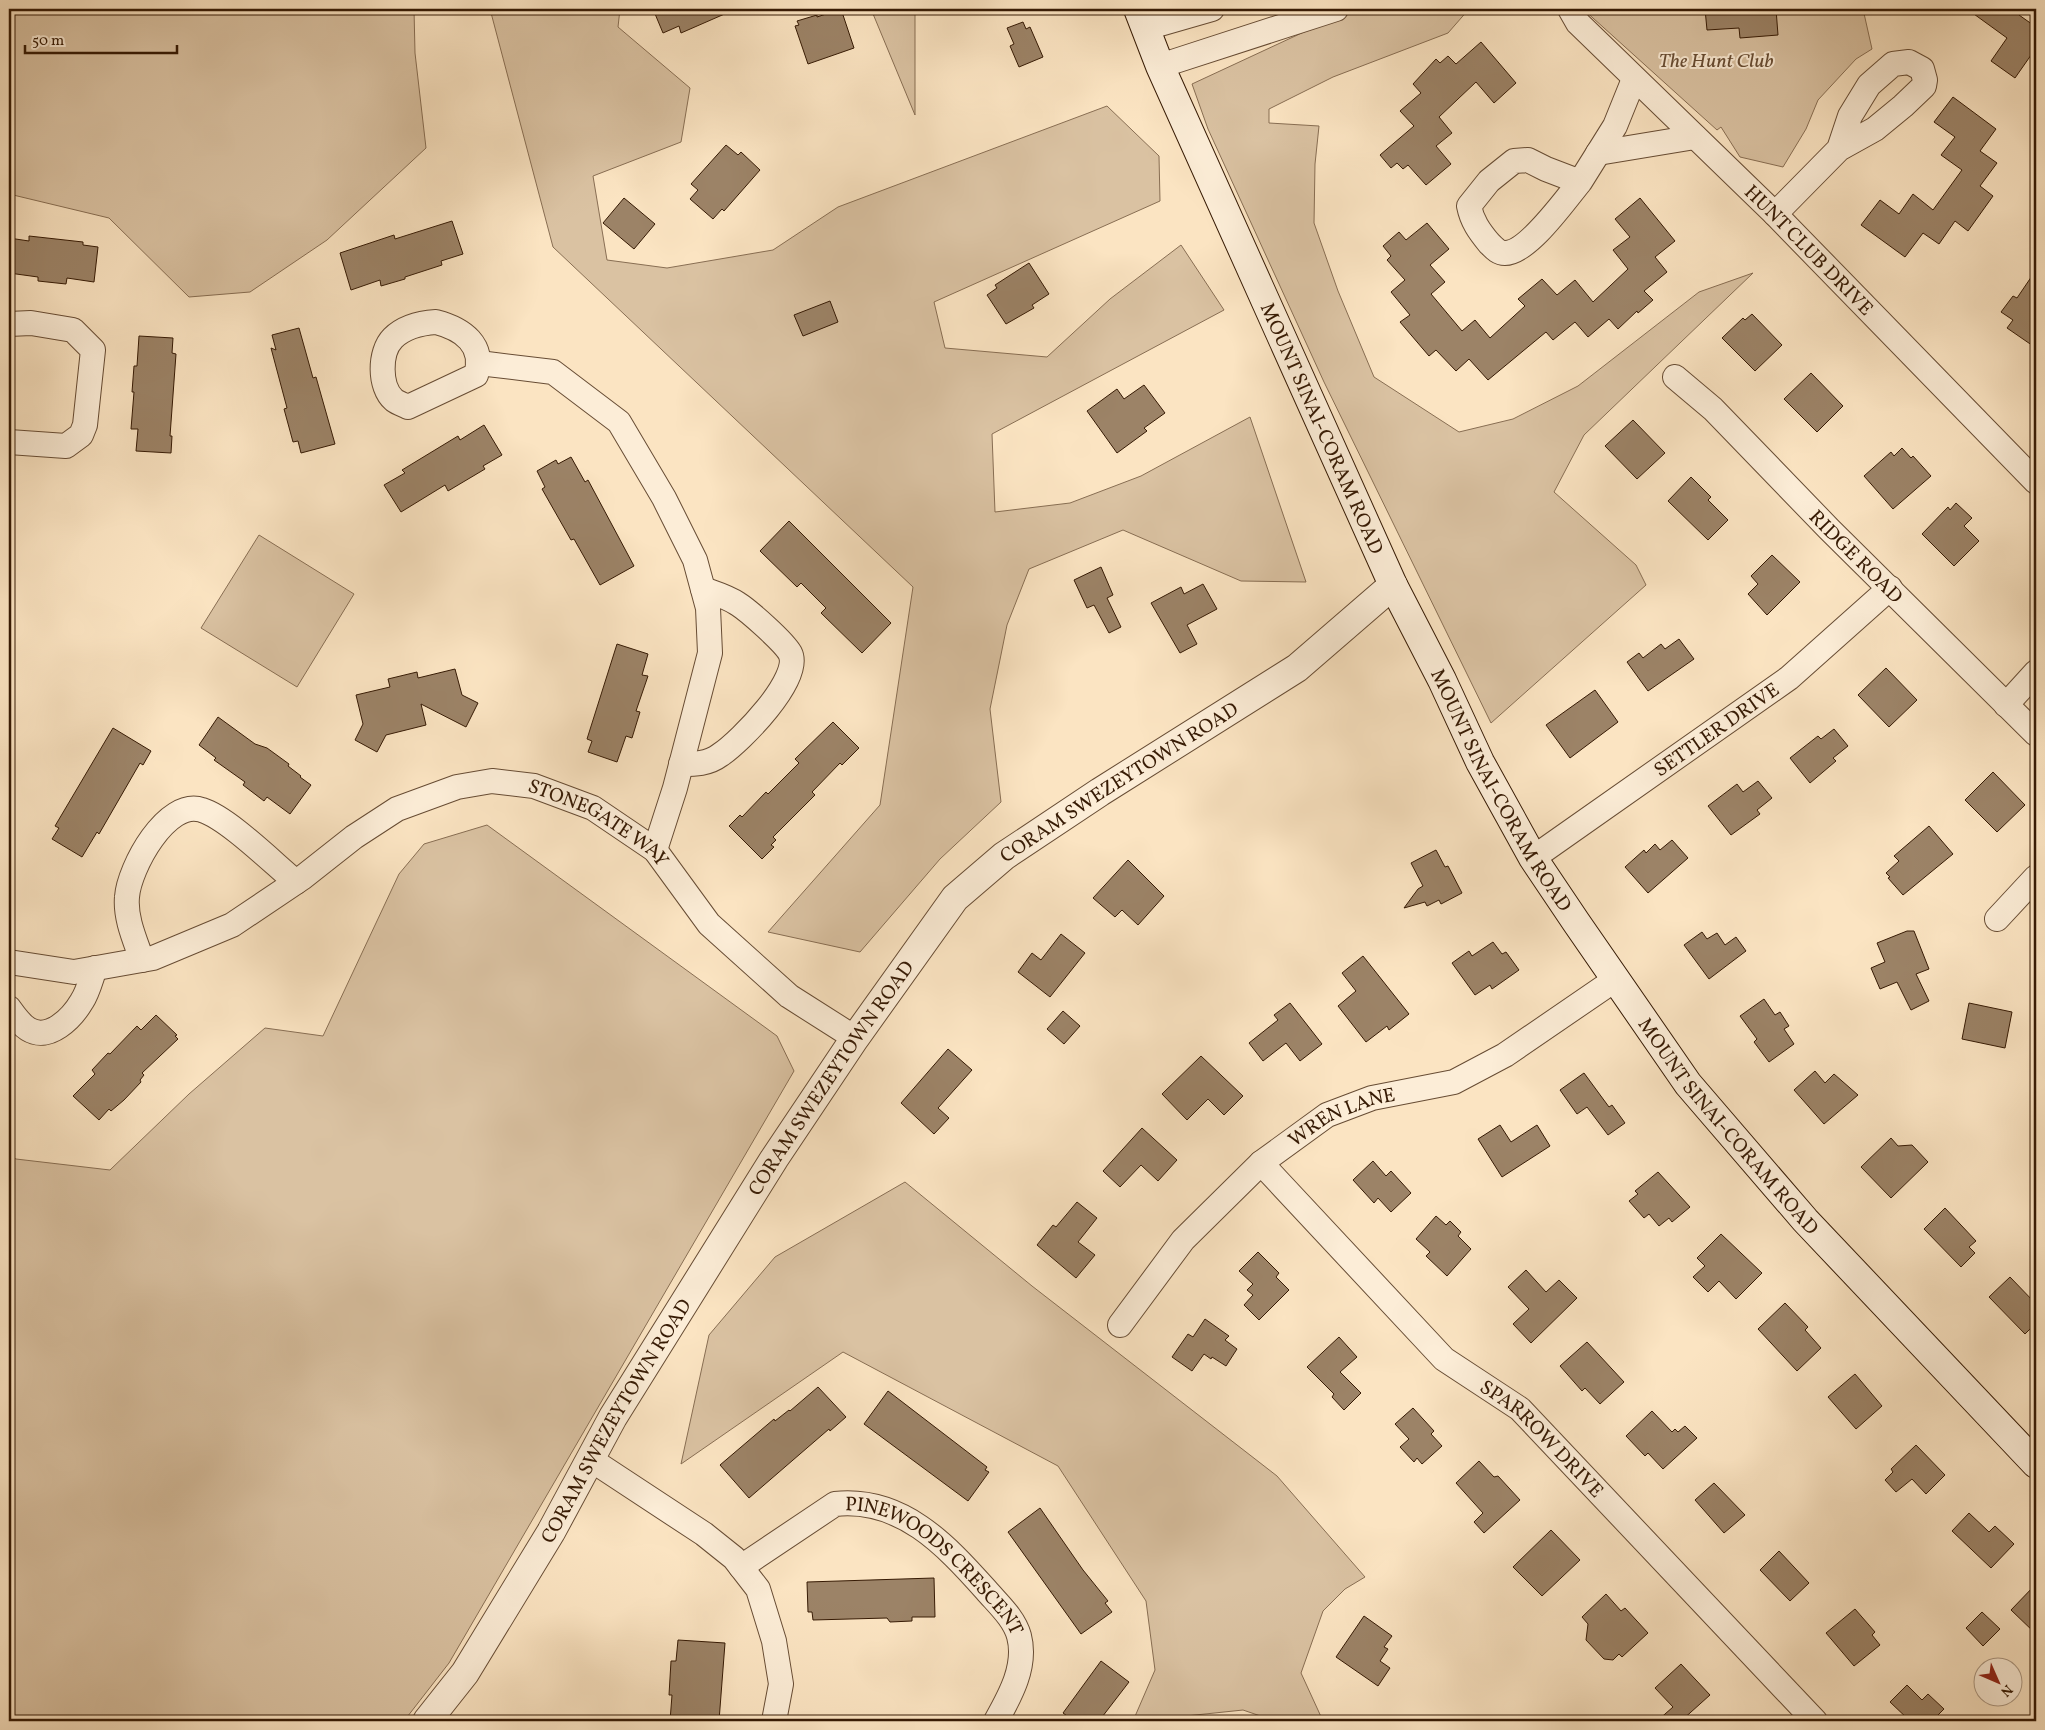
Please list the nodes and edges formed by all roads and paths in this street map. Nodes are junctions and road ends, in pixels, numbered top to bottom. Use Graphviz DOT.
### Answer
graph roads {
  1 [pos="1212,9"];
  2 [pos="1336,9"];
  3 [pos="1556,9"];
  4 [pos="1574,16"];
  5 [pos="1142,18"];
  6 [pos="1160,66"];
  7 [pos="1634,79"];
  8 [pos="1695,137"];
  9 [pos="1839,149"];
  10 [pos="1598,153"];
  11 [pos="1580,182"];
  12 [pos="1775,214"];
  13 [pos="9,324"];
  14 [pos="479,363"];
  15 [pos="1675,378"];
  16 [pos="9,442"];
  17 [pos="2036,482"];
  18 [pos="1394,585"];
  19 [pos="1890,588"];
  20 [pos="703,589"];
  21 [pos="2036,672"];
  22 [pos="2006,705"];
  23 [pos="2036,734"];
  24 [pos="681,764"];
  25 [pos="655,850"];
  26 [pos="1533,858"];
  27 [pos="2036,877"];
  28 [pos="296,882"];
  29 [pos="1997,919"];
  30 [pos="142,960"];
  31 [pos="9,962"];
  32 [pos="95,968"];
  33 [pos="1616,979"];
  34 [pos="9,1008"];
  35 [pos="855,1038"];
  36 [pos="1261,1163"];
  37 [pos="1120,1325"];
  38 [pos="590,1460"];
  39 [pos="2036,1464"];
  40 [pos="741,1567"];
  41 [pos="427,1721"];
  42 [pos="774,1721"];
  43 [pos="996,1721"];
  44 [pos="1816,1721"];
  1 -- 5 [label="street"];
  2 -- 6 [label="street"];
  3 -- 4 [label="street, HUNT CLUB DRIVE"];
  4 -- 7 [label="street, HUNT CLUB DRIVE"];
  5 -- 6 [label="main road, MOUNT SINAI-CORAM ROAD"];
  6 -- 18 [label="main road, MOUNT SINAI-CORAM ROAD"];
  7 -- 8 [label="street, HUNT CLUB DRIVE"];
  7 -- 10 [label="street"];
  8 -- 10 [label="street"];
  8 -- 12 [label="street, HUNT CLUB DRIVE"];
  9 -- 12 [label="street"];
  10 -- 11 [label="street"];
  11 -- 11 [label="street"];
  12 -- 17 [label="street, HUNT CLUB DRIVE"];
  13 -- 16 [label="street"];
  14 -- 20 [label="street"];
  15 -- 19 [label="street, RIDGE ROAD"];
  18 -- 26 [label="main road, MOUNT SINAI-CORAM ROAD"];
  18 -- 35 [label="main road, CORAM SWEZEYTOWN ROAD"];
  19 -- 22 [label="street, RIDGE ROAD"];
  19 -- 26 [label="street, SETTLER DRIVE"];
  20 -- 24 [label="street"];
  20 -- 24 [label="street"];
  21 -- 22 [label="street"];
  22 -- 23 [label="street, RIDGE ROAD"];
  24 -- 25 [label="street"];
  25 -- 28 [label="street, STONEGATE WAY"];
  25 -- 35 [label="street, STONEGATE WAY"];
  26 -- 33 [label="main road, MOUNT SINAI-CORAM ROAD"];
  27 -- 29 [label="street"];
  28 -- 30 [label="street, STONEGATE WAY"];
  28 -- 30 [label="street"];
  30 -- 32 [label="street, STONEGATE WAY"];
  31 -- 32 [label="street, STONEGATE WAY"];
  32 -- 34 [label="street"];
  33 -- 36 [label="street, WREN LANE"];
  33 -- 39 [label="main road, MOUNT SINAI-CORAM ROAD"];
  35 -- 38 [label="main road, CORAM SWEZEYTOWN ROAD"];
  36 -- 37 [label="street, WREN LANE"];
  36 -- 44 [label="street, SPARROW DRIVE"];
  38 -- 40 [label="street"];
  38 -- 41 [label="main road, CORAM SWEZEYTOWN ROAD"];
  40 -- 42 [label="street"];
  40 -- 43 [label="street, PINEWOODS CRESCENT"];
}
